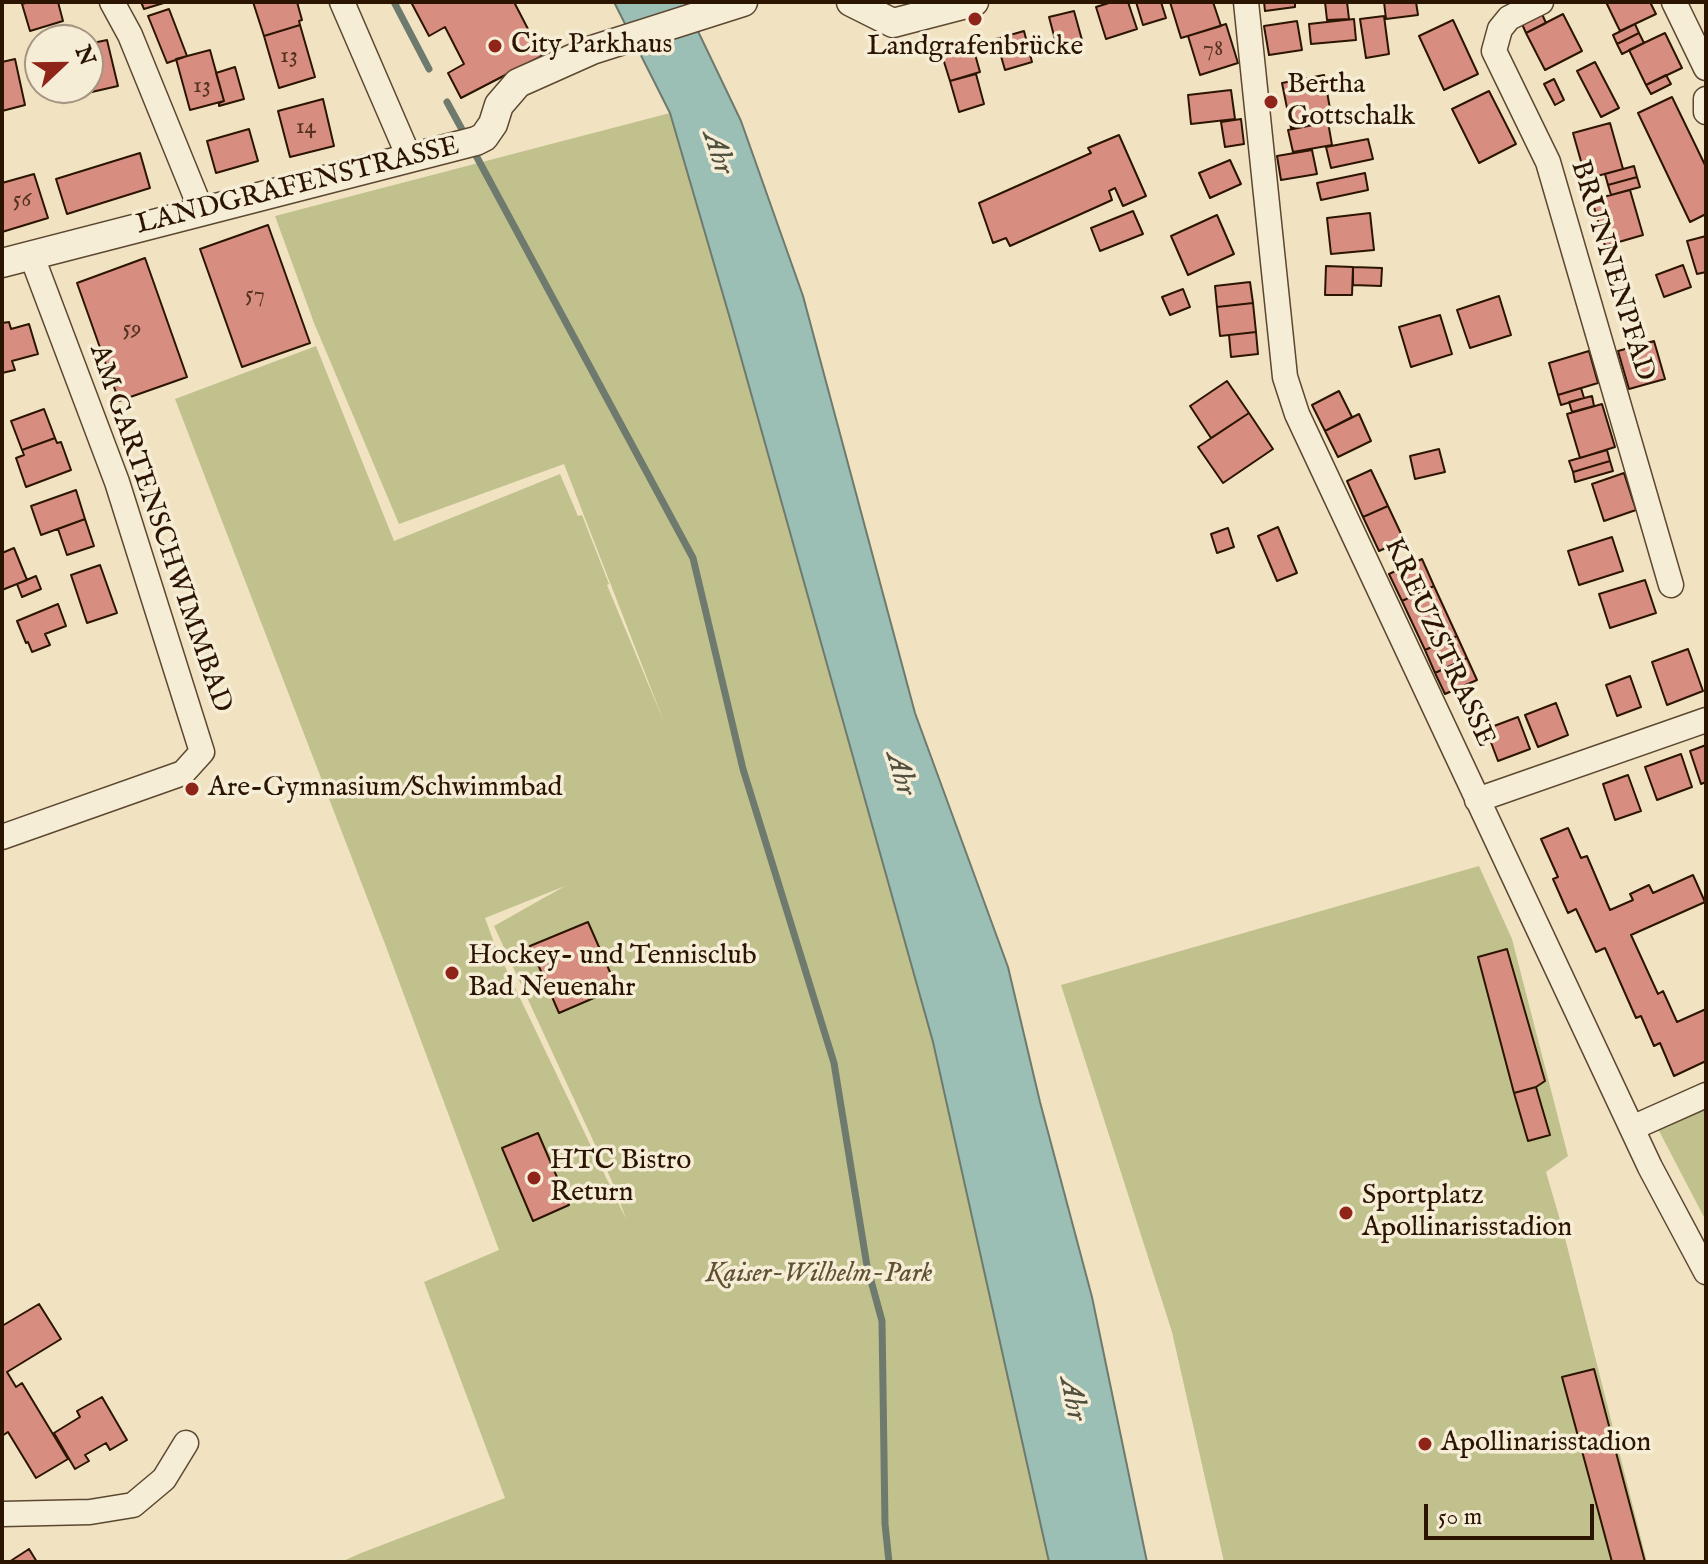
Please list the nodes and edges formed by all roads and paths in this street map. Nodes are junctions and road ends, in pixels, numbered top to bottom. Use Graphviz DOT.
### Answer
graph roads {
  1 [pos="112,2"];
  2 [pos="342,2"];
  3 [pos="851,2"];
  4 [pos="974,2"];
  5 [pos="1246,2"];
  6 [pos="1541,2"];
  7 [pos="1674,2"];
  8 [pos="736,5"];
  9 [pos="1706,68"];
  10 [pos="1706,99"];
  11 [pos="1706,112"];
  12 [pos="409,157"];
  13 [pos="202,212"];
  14 [pos="31,254"];
  15 [pos="2,263"];
  16 [pos="1671,585"];
  17 [pos="1706,720"];
  18 [pos="1477,800"];
  19 [pos="2,837"];
  20 [pos="1706,1095"];
  21 [pos="1632,1128"];
  22 [pos="1706,1272"];
  23 [pos="186,1443"];
  24 [pos="2,1514"];
  1 -- 13 [label="street"];
  2 -- 12 [label="street"];
  3 -- 4 [label="street"];
  5 -- 18 [label="street, KREUZSTRASSE"];
  6 -- 16 [label="street, BRUNNENPFAD"];
  7 -- 9 [label="street"];
  8 -- 12 [label="street, LANDGRAFENSTRASSE"];
  10 -- 11 [label="street"];
  12 -- 13 [label="street, LANDGRAFENSTRASSE"];
  13 -- 14 [label="street, LANDGRAFENSTRASSE"];
  14 -- 15 [label="street, LANDGRAFENSTRASSE"];
  14 -- 19 [label="street, AM GARTENSCHWIMMBAD"];
  17 -- 18 [label="street"];
  18 -- 21 [label="street, KREUZSTRASSE"];
  20 -- 21 [label="street"];
  21 -- 22 [label="street, KREUZSTRASSE"];
  23 -- 24 [label="street"];
}
